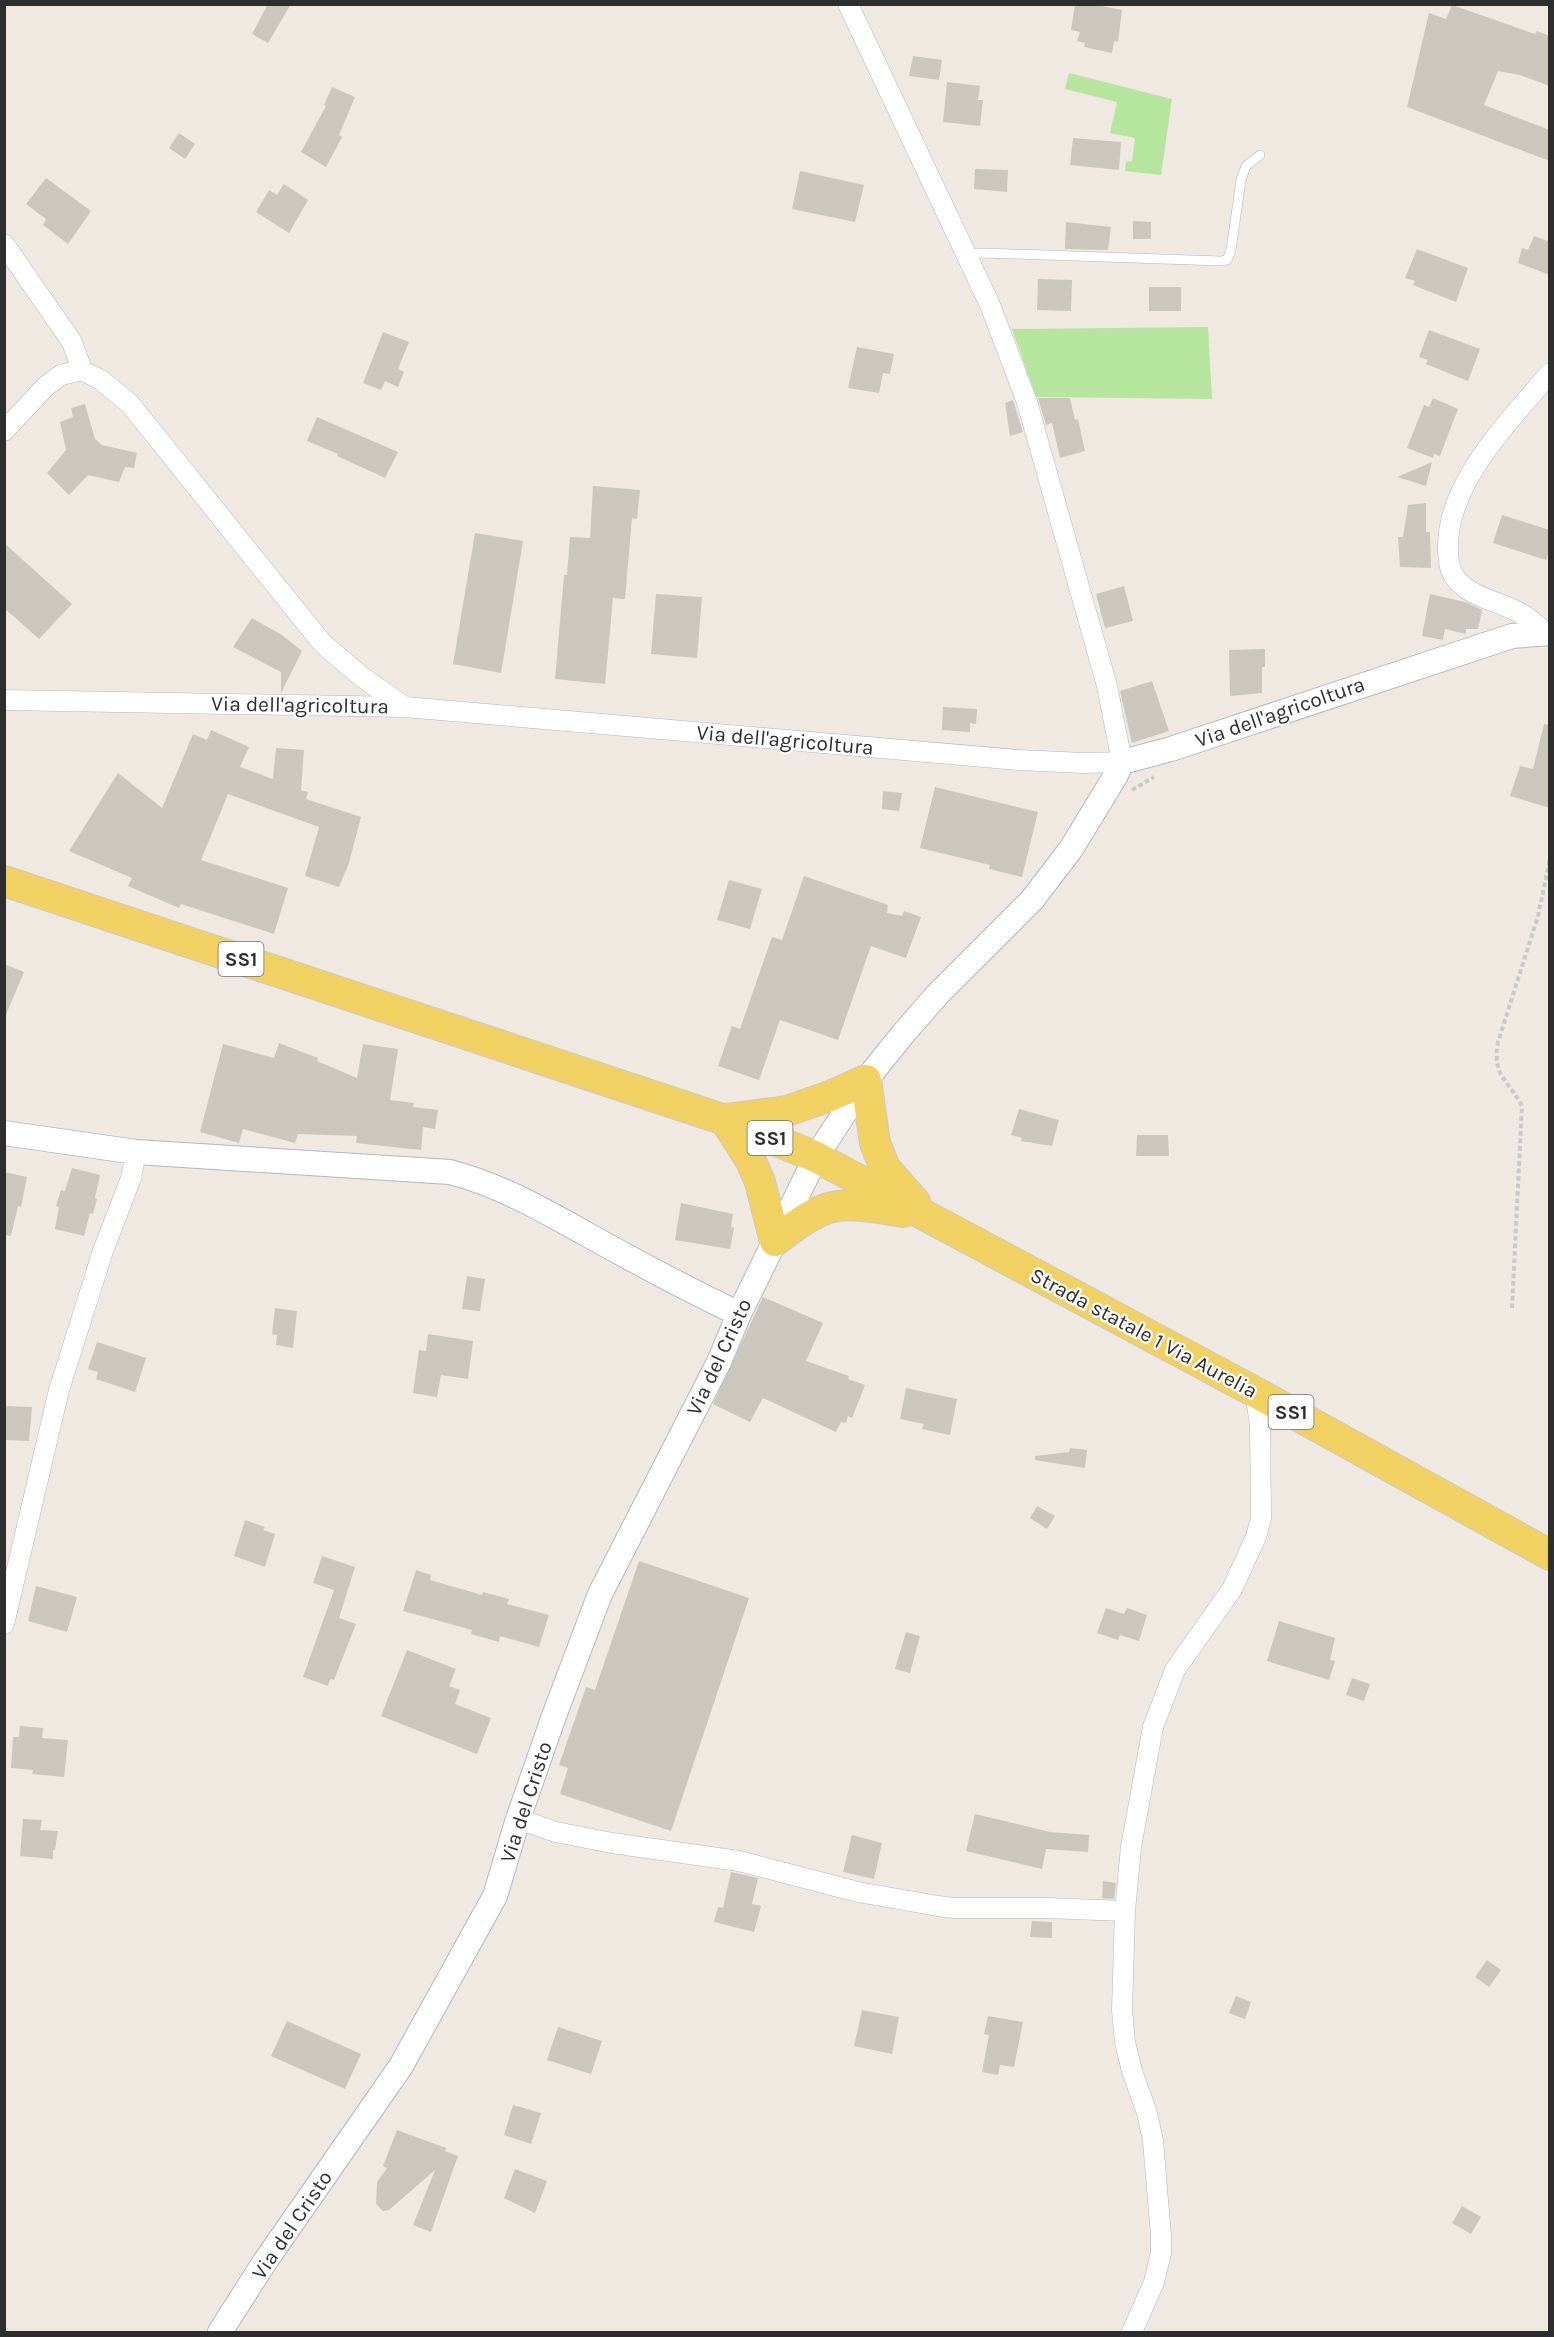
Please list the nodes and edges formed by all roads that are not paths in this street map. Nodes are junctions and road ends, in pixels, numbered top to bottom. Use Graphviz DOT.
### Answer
graph roads {
  1 [pos="848,4"];
  2 [pos="1260,155"];
  3 [pos="4,244"];
  4 [pos="966,255"];
  5 [pos="82,370"];
  6 [pos="1550,373"];
  7 [pos="4,431"];
  8 [pos="1548,632"];
  9 [pos="4,700"];
  10 [pos="405,707"];
  11 [pos="1122,762"];
  12 [pos="4,881"];
  13 [pos="866,1080"];
  14 [pos="724,1120"];
  15 [pos="4,1132"];
  16 [pos="136,1152"];
  17 [pos="816,1157"];
  18 [pos="926,1215"];
  19 [pos="775,1240"];
  20 [pos="739,1314"];
  21 [pos="1255,1392"];
  22 [pos="1550,1555"];
  23 [pos="4,1624"];
  24 [pos="518,1819"];
  25 [pos="1125,1911"];
  26 [pos="220,2332"];
  27 [pos="1132,2332"];
  1 -- 4 [label="street"];
  2 -- 4 [label="lane"];
  3 -- 5 [label="street"];
  4 -- 11 [label="street"];
  5 -- 7 [label="street"];
  5 -- 10 [label="street"];
  6 -- 8 [label="street"];
  8 -- 11 [label="street, Via dell'agricoltura"];
  9 -- 10 [label="street, Via dell'agricoltura"];
  10 -- 11 [label="street, Via dell'agricoltura"];
  11 -- 13 [label="street, Via del Cristo"];
  12 -- 14 [label="main road, SS1"];
  13 -- 14 [label="main road"];
  13 -- 17 [label="street, Via del Cristo"];
  13 -- 18 [label="main road"];
  14 -- 17 [label="main road, SS1"];
  14 -- 19 [label="main road"];
  15 -- 16 [label="street"];
  16 -- 20 [label="street"];
  16 -- 23 [label="street"];
  17 -- 18 [label="main road, SS1"];
  17 -- 19 [label="street, Via del Cristo"];
  18 -- 19 [label="main road"];
  18 -- 21 [label="main road, Strada statale 1 Via Aurelia / SS1"];
  19 -- 20 [label="street, Via del Cristo"];
  20 -- 24 [label="street, Via del Cristo"];
  21 -- 22 [label="main road, Strada statale 1 Via Aurelia / SS1"];
  21 -- 25 [label="street"];
  24 -- 25 [label="street"];
  24 -- 26 [label="street, Via del Cristo"];
  25 -- 27 [label="street"];
}
